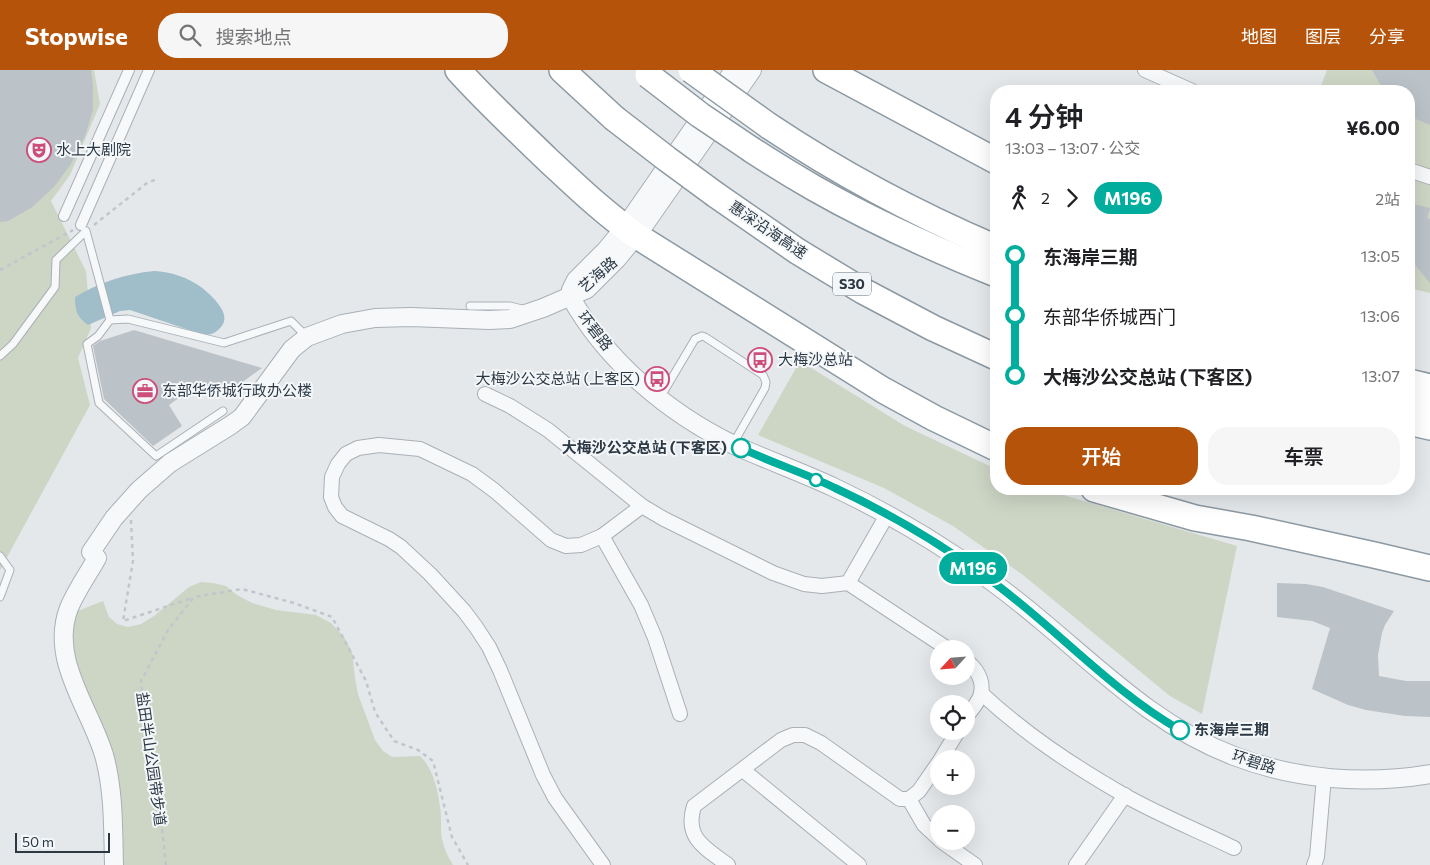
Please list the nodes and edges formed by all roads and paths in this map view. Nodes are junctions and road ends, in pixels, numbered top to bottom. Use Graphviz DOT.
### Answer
graph roads {
  1 [pos="129,70"];
  2 [pos="149,70"];
  3 [pos="458,70"];
  4 [pos="562,70"];
  5 [pos="691,70"];
  6 [pos="734,70"];
  7 [pos="752,70"];
  8 [pos="826,70"];
  9 [pos="1145,70"];
  10 [pos="646,72"];
  11 [pos="1179,85"];
  12 [pos="990,158"];
  13 [pos="1415,172"];
  14 [pos="1430,177"];
  15 [pos="157,179"];
  16 [pos="64,216"];
  17 [pos="83,228"];
  18 [pos="631,232"];
  19 [pos="990,245"];
  20 [pos="0,270"];
  21 [pos="990,272"];
  22 [pos="570,296"];
  23 [pos="470,306"];
  24 [pos="530,313"];
  25 [pos="110,320"];
  26 [pos="307,337"];
  27 [pos="990,353"];
  28 [pos="0,356"];
  29 [pos="1415,383"];
  30 [pos="1430,387"];
  31 [pos="485,394"];
  32 [pos="660,398"];
  33 [pos="1415,405"];
  34 [pos="1430,408"];
  35 [pos="223,411"];
  36 [pos="1415,423"];
  37 [pos="1430,427"];
  38 [pos="733,444"];
  39 [pos="990,445"];
  40 [pos="1115,495"];
  41 [pos="130,498"];
  42 [pos="642,506"];
  43 [pos="887,515"];
  44 [pos="602,536"];
  45 [pos="0,556"];
  46 [pos="1430,568"];
  47 [pos="848,583"];
  48 [pos="0,597"];
  49 [pos="194,597"];
  50 [pos="934,640"];
  51 [pos="975,670"];
  52 [pos="981,693"];
  53 [pos="975,703"];
  54 [pos="680,714"];
  55 [pos="743,770"];
  56 [pos="1430,774"];
  57 [pos="930,775"];
  58 [pos="1324,777"];
  59 [pos="1125,796"];
  60 [pos="909,800"];
  61 [pos="930,831"];
  62 [pos="1234,848"];
  63 [pos="954,850"];
  64 [pos="114,865"];
  65 [pos="166,865"];
  66 [pos="468,865"];
  67 [pos="603,865"];
  68 [pos="728,865"];
  69 [pos="860,865"];
  70 [pos="975,865"];
  71 [pos="1076,865"];
  72 [pos="1314,865"];
  1 -- 16 [label="street"];
  2 -- 17 [label="street"];
  3 -- 18 [label="highway"];
  4 -- 27 [label="highway, 惠深沿海高速 / S30, bridge"];
  5 -- 19 [label="highway, bridge"];
  6 -- 18 [label="street, 艺海路"];
  7 -- 18 [label="street, 艺海路"];
  8 -- 12 [label="highway"];
  9 -- 11 [label="street"];
  10 -- 21 [label="highway, bridge"];
  13 -- 14 [label="street"];
  15 -- 17 [label="path"];
  17 -- 20 [label="path"];
  17 -- 25 [label="lane"];
  17 -- 28 [label="lane"];
  18 -- 22 [label="street, 艺海路"];
  18 -- 39 [label="highway"];
  22 -- 24 [label="street"];
  22 -- 32 [label="street, 环碧路"];
  23 -- 24 [label="lane"];
  24 -- 26 [label="street"];
  25 -- 26 [label="lane"];
  25 -- 35 [label="lane"];
  26 -- 41 [label="street"];
  29 -- 30 [label="highway"];
  31 -- 42 [label="street"];
  32 -- 38 [label="street, 环碧路"];
  32 -- 38 [label="lane"];
  33 -- 34 [label="highway"];
  36 -- 37 [label="highway"];
  38 -- 43 [label="street, 环碧路"];
  40 -- 46 [label="highway"];
  41 -- 49 [label="path"];
  41 -- 64 [label="street"];
  42 -- 44 [label="street"];
  42 -- 47 [label="street"];
  43 -- 47 [label="street"];
  43 -- 58 [label="street, 环碧路"];
  44 -- 54 [label="street"];
  44 -- 67 [label="street"];
  45 -- 48 [label="lane"];
  47 -- 50 [label="street"];
  49 -- 65 [label="path, 盐田半山公园带步道"];
  49 -- 66 [label="path"];
  51 -- 52 [label="street"];
  52 -- 53 [label="street"];
  52 -- 59 [label="street"];
  55 -- 60 [label="street"];
  55 -- 68 [label="street"];
  55 -- 69 [label="street"];
  56 -- 58 [label="street, 环碧路"];
  57 -- 60 [label="street"];
  58 -- 72 [label="street"];
  59 -- 62 [label="street"];
  59 -- 71 [label="street"];
  60 -- 61 [label="street"];
  63 -- 70 [label="street"];
}
